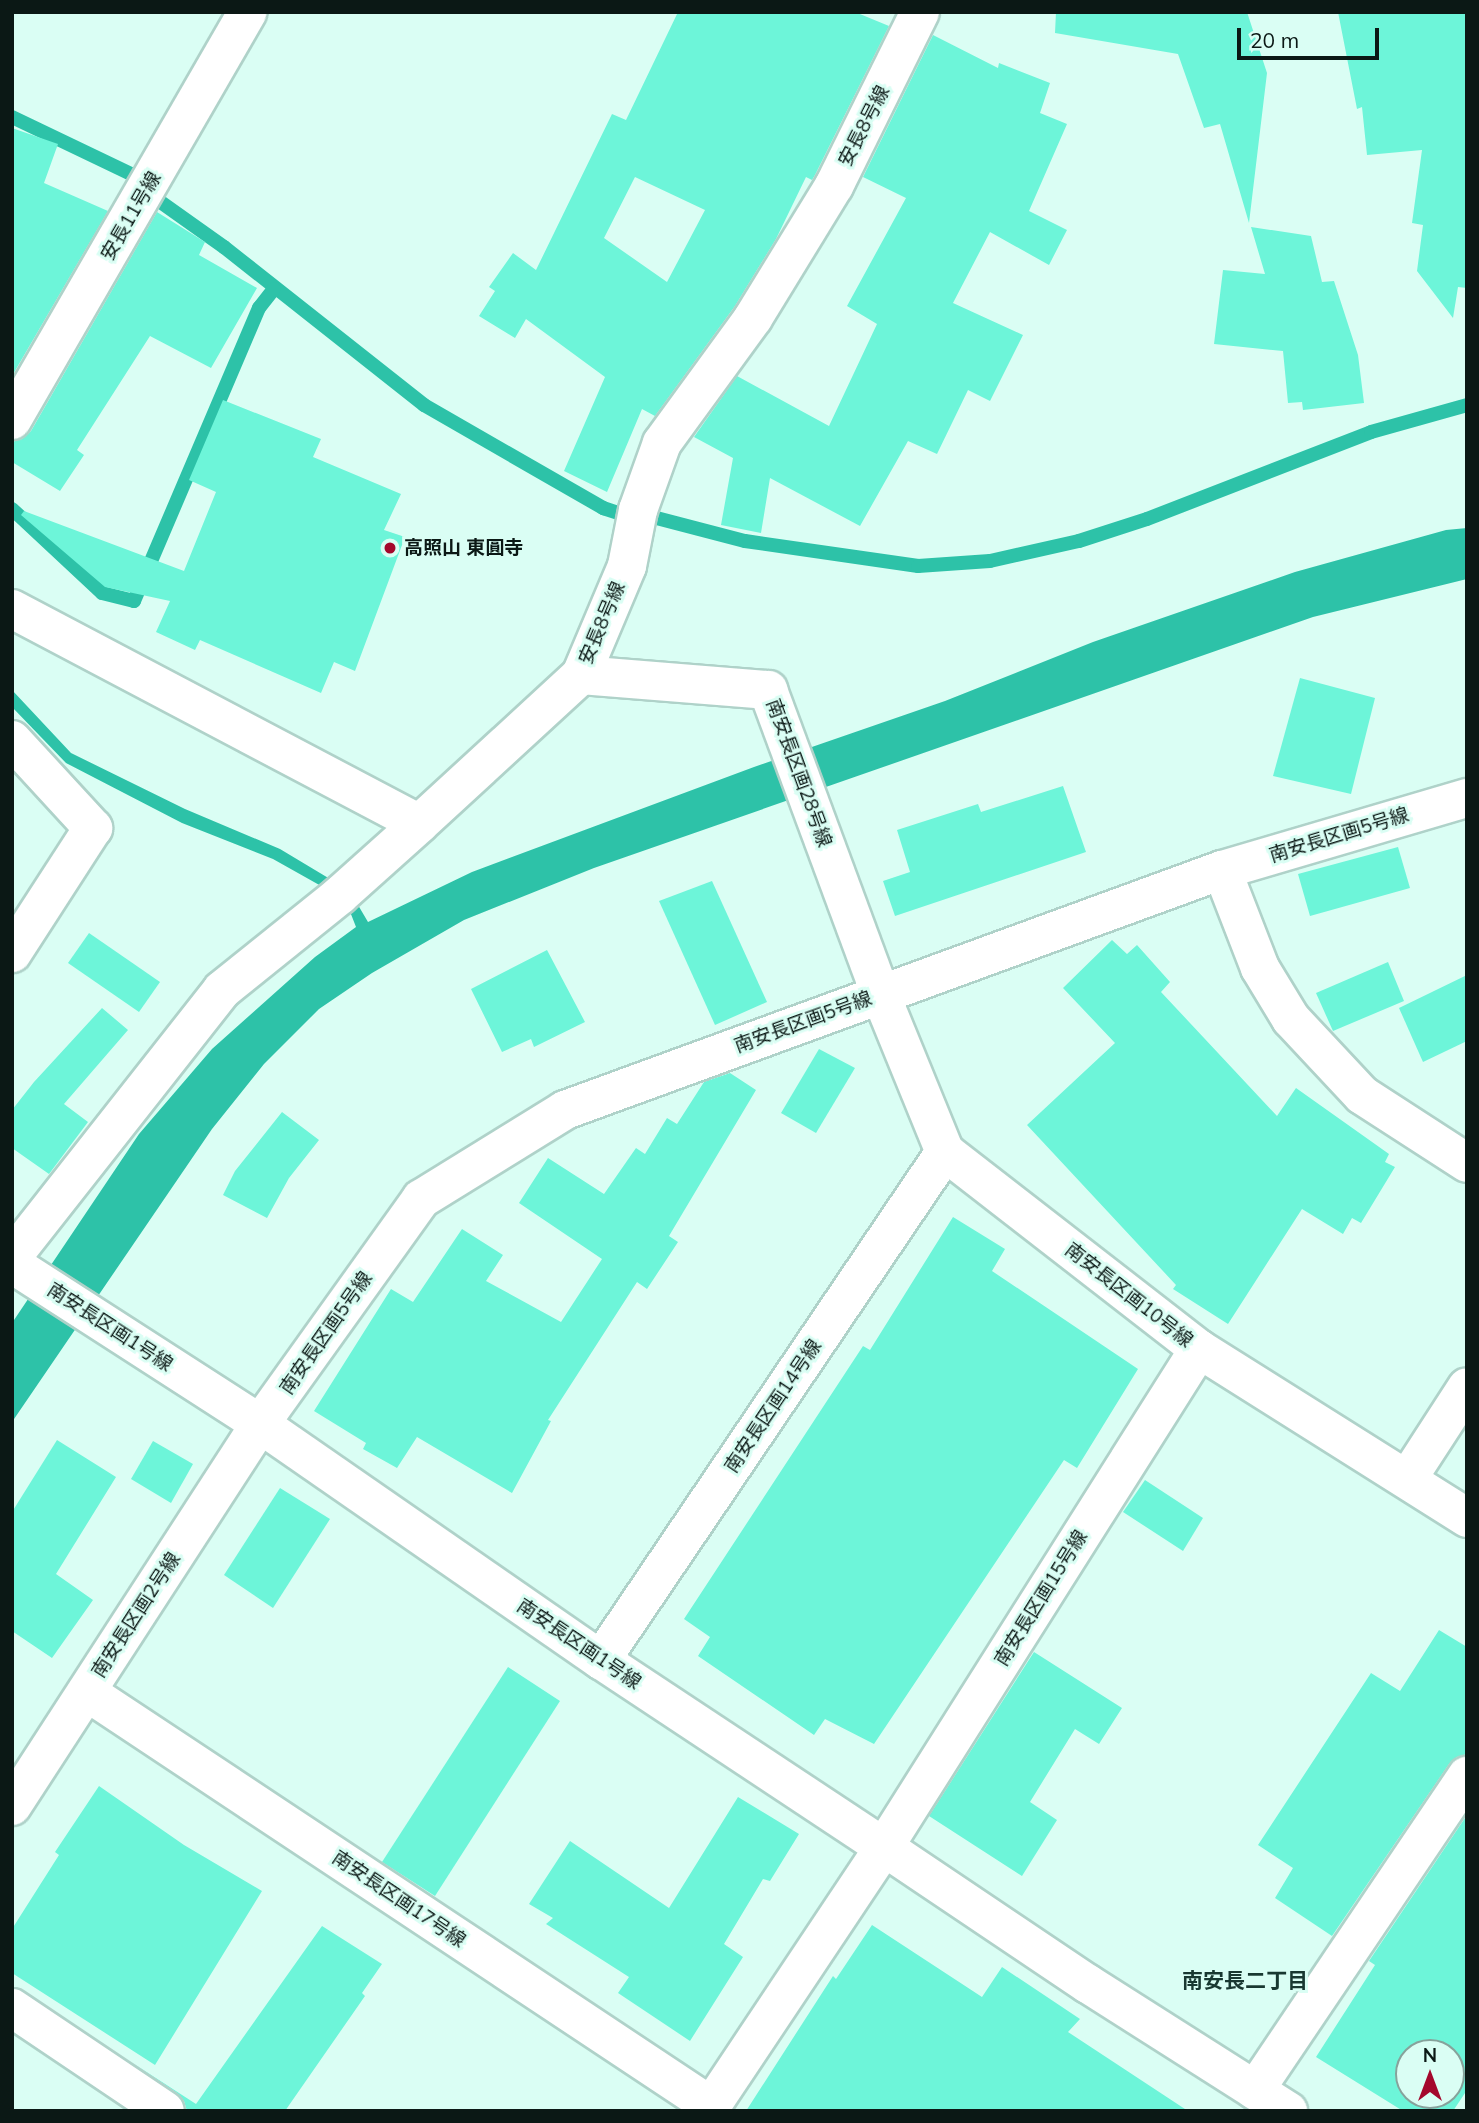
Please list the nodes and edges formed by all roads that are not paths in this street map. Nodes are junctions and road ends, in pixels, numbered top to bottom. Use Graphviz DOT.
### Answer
graph roads {
  1 [pos="248,12"];
  2 [pos="920,12"];
  3 [pos="12,420"];
  4 [pos="12,609"];
  5 [pos="581,675"];
  6 [pos="12,740"];
  7 [pos="1467,798"];
  8 [pos="419,824"];
  9 [pos="1222,870"];
  10 [pos="12,953"];
  11 [pos="880,993"];
  12 [pos="945,1152"];
  13 [pos="1467,1163"];
  14 [pos="12,1256"];
  15 [pos="12,1264"];
  16 [pos="1199,1349"];
  17 [pos="1467,1387"];
  18 [pos="260,1424"];
  19 [pos="1408,1478"];
  20 [pos="1467,1518"];
  21 [pos="601,1660"];
  22 [pos="87,1692"];
  23 [pos="1467,1776"];
  24 [pos="12,1805"];
  25 [pos="884,1847"];
  26 [pos="12,2008"];
  27 [pos="1255,2090"];
  28 [pos="709,2108"];
  29 [pos="165,2111"];
  30 [pos="1288,2111"];
  1 -- 3 [label="street, 安長11号線"];
  2 -- 5 [label="street, 安長8号線"];
  4 -- 8 [label="street"];
  5 -- 8 [label="street, 安長8号線"];
  5 -- 11 [label="street, 南安長区画28号線"];
  6 -- 10 [label="street"];
  7 -- 9 [label="street, 南安長区画5号線"];
  8 -- 14 [label="street, 安長8号線"];
  9 -- 11 [label="street, 南安長区画5号線"];
  9 -- 13 [label="street"];
  11 -- 12 [label="street, 南安長区画10号線"];
  11 -- 18 [label="street, 南安長区画5号線"];
  12 -- 16 [label="street, 南安長区画10号線"];
  12 -- 21 [label="street, 南安長区画14号線"];
  15 -- 18 [label="street, 南安長区画1号線"];
  16 -- 19 [label="street, 南安長区画10号線"];
  16 -- 25 [label="street, 南安長区画15号線"];
  17 -- 19 [label="street"];
  18 -- 21 [label="street, 南安長区画1号線"];
  18 -- 22 [label="street, 南安長区画2号線"];
  19 -- 20 [label="street, 南安長区画10号線"];
  21 -- 25 [label="street, 南安長区画1号線"];
  22 -- 24 [label="street, 南安長区画2号線"];
  22 -- 28 [label="street, 南安長区画17号線"];
  23 -- 27 [label="street"];
  25 -- 27 [label="street, 南安長区画1号線"];
  25 -- 28 [label="street"];
  26 -- 29 [label="street"];
  27 -- 30 [label="street, 南安長区画1号線"];
}
